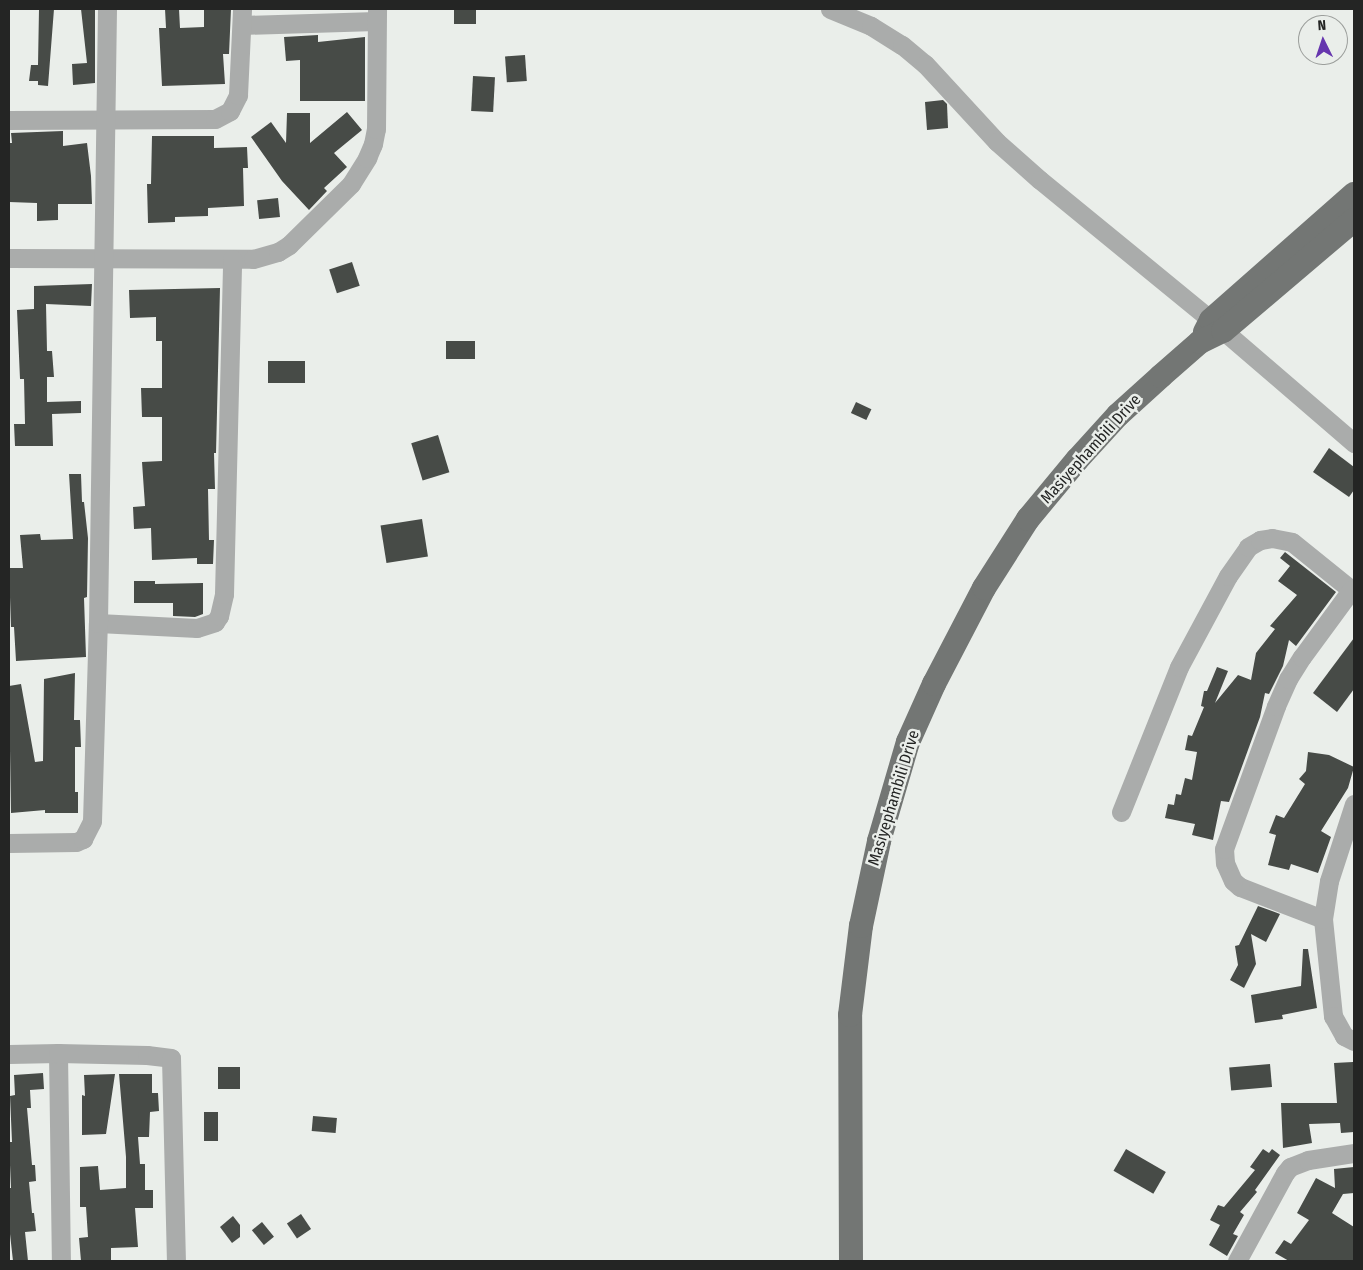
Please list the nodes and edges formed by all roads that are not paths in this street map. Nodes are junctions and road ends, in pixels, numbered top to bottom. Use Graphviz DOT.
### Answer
graph roads {
  1 [pos="108,9"];
  2 [pos="830,9"];
  3 [pos="377,15"];
  4 [pos="242,17"];
  5 [pos="106,119"];
  6 [pos="9,120"];
  7 [pos="1354,194"];
  8 [pos="1354,220"];
  9 [pos="9,258"];
  10 [pos="104,259"];
  11 [pos="232,259"];
  12 [pos="1217,326"];
  13 [pos="1354,443"];
  14 [pos="1353,591"];
  15 [pos="98,623"];
  16 [pos="1354,804"];
  17 [pos="1121,812"];
  18 [pos="9,843"];
  19 [pos="1323,919"];
  20 [pos="1354,1041"];
  21 [pos="58,1053"];
  22 [pos="9,1054"];
  23 [pos="1354,1153"];
  24 [pos="61,1261"];
  25 [pos="176,1261"];
  26 [pos="851,1261"];
  27 [pos="1237,1261"];
  1 -- 5 [label="street"];
  2 -- 12 [label="street"];
  3 -- 4 [label="street"];
  3 -- 11 [label="street"];
  4 -- 5 [label="street"];
  5 -- 6 [label="street"];
  5 -- 10 [label="street"];
  7 -- 12 [label="main road, Masiyephambili Drive"];
  8 -- 12 [label="main road, Masiyephambili Drive"];
  9 -- 10 [label="street"];
  10 -- 11 [label="street"];
  10 -- 15 [label="street"];
  11 -- 15 [label="street"];
  12 -- 13 [label="street"];
  12 -- 26 [label="main road, Masiyephambili Drive"];
  14 -- 17 [label="street"];
  14 -- 19 [label="street"];
  15 -- 18 [label="street"];
  16 -- 19 [label="street"];
  19 -- 20 [label="street"];
  21 -- 22 [label="street"];
  21 -- 24 [label="street"];
  21 -- 25 [label="street"];
  23 -- 27 [label="street"];
}
